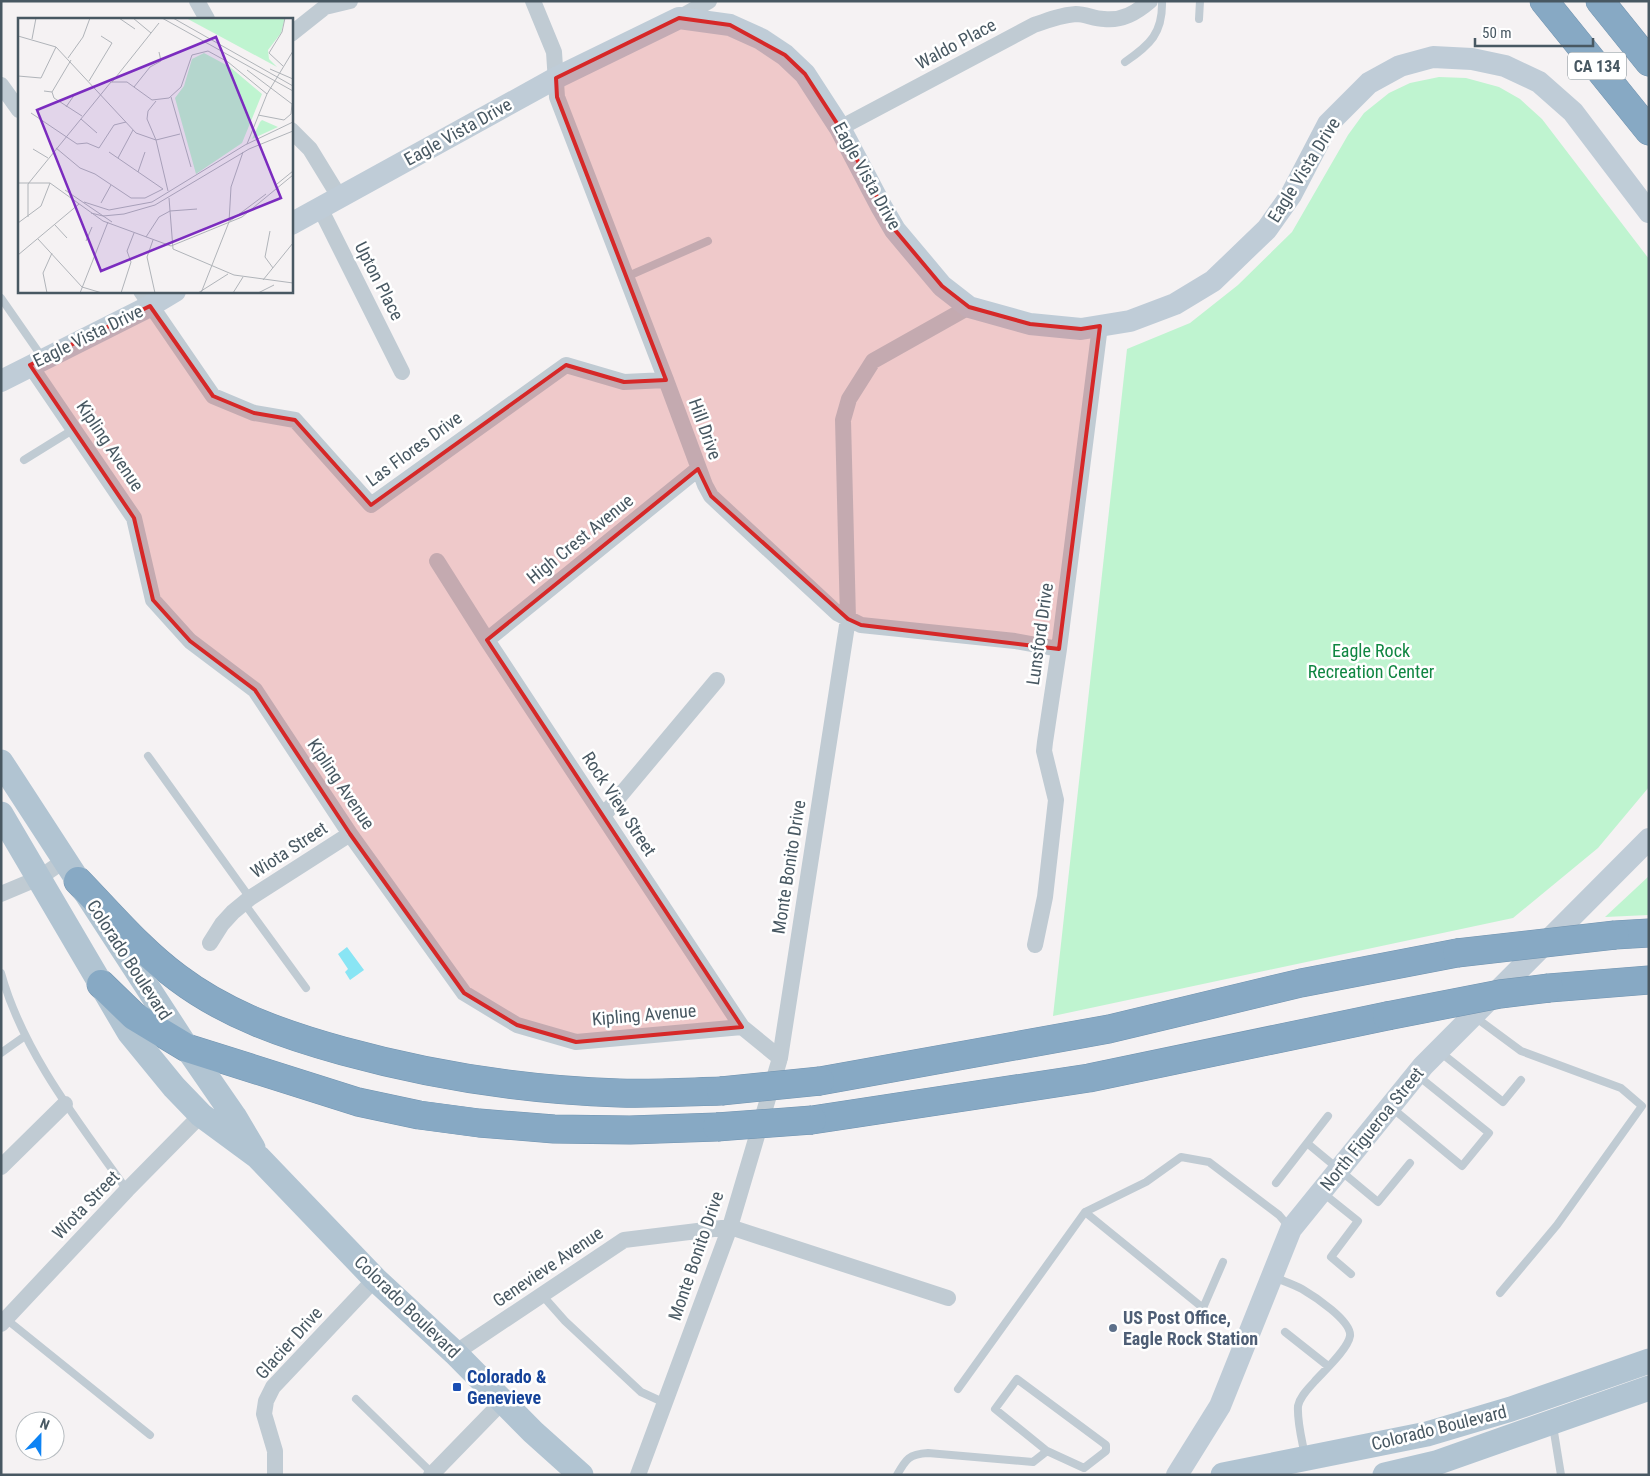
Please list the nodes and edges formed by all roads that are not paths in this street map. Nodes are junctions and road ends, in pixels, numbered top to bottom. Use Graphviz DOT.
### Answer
graph roads {
  1 [pos="197,1"];
  2 [pos="350,1"];
  3 [pos="533,1"];
  4 [pos="709,1"];
  5 [pos="1150,1"];
  6 [pos="1162,1"];
  7 [pos="1200,1"];
  8 [pos="1544,1"];
  9 [pos="1569,1"];
  10 [pos="1600,1"];
  11 [pos="1620,1"];
  12 [pos="206,18"];
  13 [pos="679,18"];
  14 [pos="1199,19"];
  15 [pos="292,33"];
  16 [pos="1649,38"];
  17 [pos="1125,62"];
  18 [pos="1649,62"];
  19 [pos="556,78"];
  20 [pos="1,85"];
  21 [pos="1649,101"];
  22 [pos="18,109"];
  23 [pos="840,128"];
  24 [pos="1649,130"];
  25 [pos="292,131"];
  26 [pos="340,198"];
  27 [pos="320,208"];
  28 [pos="1649,212"];
  29 [pos="292,223"];
  30 [pos="708,241"];
  31 [pos="626,278"];
  32 [pos="171,292"];
  33 [pos="1,298"];
  34 [pos="145,298"];
  35 [pos="969,307"];
  36 [pos="1100,326"];
  37 [pos="37,362"];
  38 [pos="402,372"];
  39 [pos="666,380"];
  40 [pos="1,381"];
  41 [pos="74,430"];
  42 [pos="24,460"];
  43 [pos="698,469"];
  44 [pos="437,561"];
  45 [pos="848,619"];
  46 [pos="487,640"];
  47 [pos="1059,649"];
  48 [pos="717,680"];
  49 [pos="148,756"];
  50 [pos="1,762"];
  51 [pos="1,814"];
  52 [pos="604,816"];
  53 [pos="350,834"];
  54 [pos="1649,839"];
  55 [pos="71,871"];
  56 [pos="39,878"];
  57 [pos="1,894"];
  58 [pos="247,901"];
  59 [pos="1649,933"];
  60 [pos="210,943"];
  61 [pos="1035,945"];
  62 [pos="1,973"];
  63 [pos="1649,980"];
  64 [pos="101,984"];
  65 [pos="306,988"];
  66 [pos="1474,1016"];
  67 [pos="742,1027"];
  68 [pos="26,1036"];
  69 [pos="187,1048"];
  70 [pos="1439,1050"];
  71 [pos="1,1054"];
  72 [pos="780,1058"];
  73 [pos="1416,1074"];
  74 [pos="1521,1080"];
  75 [pos="65,1104"];
  76 [pos="1390,1106"];
  77 [pos="201,1115"];
  78 [pos="1328,1116"];
  79 [pos="1307,1143"];
  80 [pos="258,1157"];
  81 [pos="1410,1163"];
  82 [pos="1,1167"];
  83 [pos="1339,1170"];
  84 [pos="1276,1183"];
  85 [pos="127,1190"];
  86 [pos="1321,1192"];
  87 [pos="1085,1212"];
  88 [pos="730,1227"];
  89 [pos="1291,1229"];
  90 [pos="1222,1262"];
  91 [pos="1350,1274"];
  92 [pos="1272,1276"];
  93 [pos="375,1279"];
  94 [pos="1500,1293"];
  95 [pos="542,1295"];
  96 [pos="948,1298"];
  97 [pos="4,1321"];
  98 [pos="1285,1332"];
  99 [pos="454,1353"];
  100 [pos="1649,1361"];
  101 [pos="1328,1366"];
  102 [pos="1649,1388"];
  103 [pos="958,1389"];
  104 [pos="356,1399"];
  105 [pos="502,1402"];
  106 [pos="665,1403"];
  107 [pos="1552,1422"];
  108 [pos="1427,1434"];
  109 [pos="150,1435"];
  110 [pos="1047,1451"];
  111 [pos="1306,1459"];
  112 [pos="1436,1466"];
  113 [pos="432,1474"];
  114 [pos="275,1475"];
  115 [pos="581,1475"];
  116 [pos="638,1475"];
  117 [pos="897,1475"];
  118 [pos="1177,1475"];
  119 [pos="1224,1475"];
  120 [pos="1385,1475"];
  121 [pos="1561,1475"];
  1 -- 12 [label="street"];
  2 -- 15 [label="street"];
  3 -- 19 [label="street, Hill Drive"];
  4 -- 13 [label="street"];
  5 -- 23 [label="street, Waldo Place"];
  6 -- 17 [label="lane"];
  7 -- 14 [label="lane"];
  8 -- 24 [label="highway, CA 134"];
  9 -- 21 [label="highway"];
  10 -- 18 [label="highway"];
  11 -- 16 [label="highway"];
  13 -- 19 [label="street, Eagle Vista Drive"];
  13 -- 23 [label="street, Eagle Vista Drive"];
  19 -- 26 [label="street, Eagle Vista Drive"];
  19 -- 31 [label="street, Hill Drive"];
  20 -- 22 [label="street"];
  23 -- 35 [label="street, Eagle Vista Drive"];
  25 -- 26 [label="street"];
  26 -- 27 [label="street, Eagle Vista Drive"];
  27 -- 29 [label="street, Eagle Vista Drive"];
  27 -- 38 [label="street, Upton Place"];
  28 -- 36 [label="street, Eagle Vista Drive"];
  30 -- 31 [label="lane"];
  31 -- 39 [label="street, Hill Drive"];
  32 -- 34 [label="street, Eagle Vista Drive"];
  33 -- 37 [label="lane"];
  34 -- 37 [label="street, Eagle Vista Drive"];
  34 -- 39 [label="street, Las Flores Drive"];
  35 -- 36 [label="street, Eagle Vista Drive"];
  35 -- 45 [label="street, Monte Bonito Drive"];
  36 -- 47 [label="street, Lunsford Drive"];
  37 -- 40 [label="street, Eagle Vista Drive"];
  37 -- 41 [label="street, Kipling Avenue"];
  39 -- 43 [label="street, Hill Drive"];
  41 -- 42 [label="lane"];
  41 -- 53 [label="street, Kipling Avenue"];
  43 -- 45 [label="street, Hill Drive"];
  43 -- 46 [label="street, High Crest Avenue"];
  44 -- 46 [label="street, Rock View Street"];
  45 -- 47 [label="street, Hill Drive"];
  45 -- 72 [label="street, Monte Bonito Drive"];
  46 -- 52 [label="street, Rock View Street"];
  47 -- 61 [label="street, Lunsford Drive"];
  48 -- 52 [label="street"];
  49 -- 58 [label="lane"];
  50 -- 55 [label="main road, Colorado Boulevard"];
  51 -- 56 [label="main road, Colorado Boulevard"];
  52 -- 67 [label="street, Rock View Street"];
  53 -- 58 [label="street, Wiota Street"];
  53 -- 67 [label="street, Kipling Avenue"];
  54 -- 66 [label="street, North Figueroa Street"];
  55 -- 56 [label="street"];
  55 -- 59 [label="highway, bridge"];
  55 -- 69 [label="main road, Colorado Boulevard"];
  56 -- 57 [label="street"];
  56 -- 64 [label="main road, Colorado Boulevard"];
  58 -- 60 [label="street, Wiota Street"];
  58 -- 65 [label="lane"];
  62 -- 68 [label="lane"];
  63 -- 69 [label="highway, bridge"];
  64 -- 69 [label="highway"];
  64 -- 77 [label="main road, Colorado Boulevard"];
  66 -- 70 [label="street, North Figueroa Street"];
  66 -- 94 [label="lane"];
  67 -- 72 [label="street, Rock View Street"];
  68 -- 71 [label="lane"];
  68 -- 75 [label="lane"];
  69 -- 80 [label="main road, Colorado Boulevard"];
  70 -- 73 [label="street, North Figueroa Street"];
  70 -- 74 [label="lane"];
  72 -- 88 [label="street, Monte Bonito Drive"];
  73 -- 76 [label="street, North Figueroa Street"];
  73 -- 76 [label="lane"];
  75 -- 82 [label="street"];
  75 -- 85 [label="lane"];
  76 -- 83 [label="street, North Figueroa Street"];
  77 -- 80 [label="main road, Colorado Boulevard"];
  77 -- 85 [label="street, Wiota Street"];
  78 -- 79 [label="lane"];
  79 -- 83 [label="lane"];
  79 -- 84 [label="lane"];
  80 -- 93 [label="main road, Colorado Boulevard"];
  81 -- 83 [label="lane"];
  83 -- 86 [label="street, North Figueroa Street"];
  85 -- 97 [label="street, Wiota Street"];
  86 -- 89 [label="street, North Figueroa Street"];
  86 -- 91 [label="lane"];
  87 -- 89 [label="lane"];
  87 -- 90 [label="lane"];
  87 -- 103 [label="lane"];
  88 -- 95 [label="street, Genevieve Avenue"];
  88 -- 96 [label="street"];
  88 -- 106 [label="street, Monte Bonito Drive"];
  89 -- 92 [label="street, North Figueroa Street"];
  92 -- 101 [label="lane"];
  92 -- 118 [label="street, North Figueroa Street"];
  93 -- 99 [label="main road, Colorado Boulevard"];
  93 -- 114 [label="street, Glacier Drive"];
  95 -- 99 [label="street, Genevieve Avenue"];
  95 -- 106 [label="lane"];
  97 -- 109 [label="lane"];
  98 -- 101 [label="lane"];
  99 -- 105 [label="main road, Colorado Boulevard"];
  100 -- 108 [label="main road, Colorado Boulevard"];
  101 -- 111 [label="lane"];
  102 -- 107 [label="main road, Colorado Boulevard"];
  104 -- 113 [label="lane"];
  105 -- 113 [label="street"];
  105 -- 115 [label="main road, Colorado Boulevard"];
  106 -- 116 [label="street, Monte Bonito Drive"];
  107 -- 112 [label="main road, Colorado Boulevard"];
  107 -- 121 [label="lane"];
  108 -- 111 [label="main road, Colorado Boulevard"];
  108 -- 112 [label="main road"];
  110 -- 110 [label="lane"];
  110 -- 117 [label="lane"];
  111 -- 119 [label="main road, Colorado Boulevard"];
  112 -- 120 [label="main road, Colorado Boulevard"];
}
